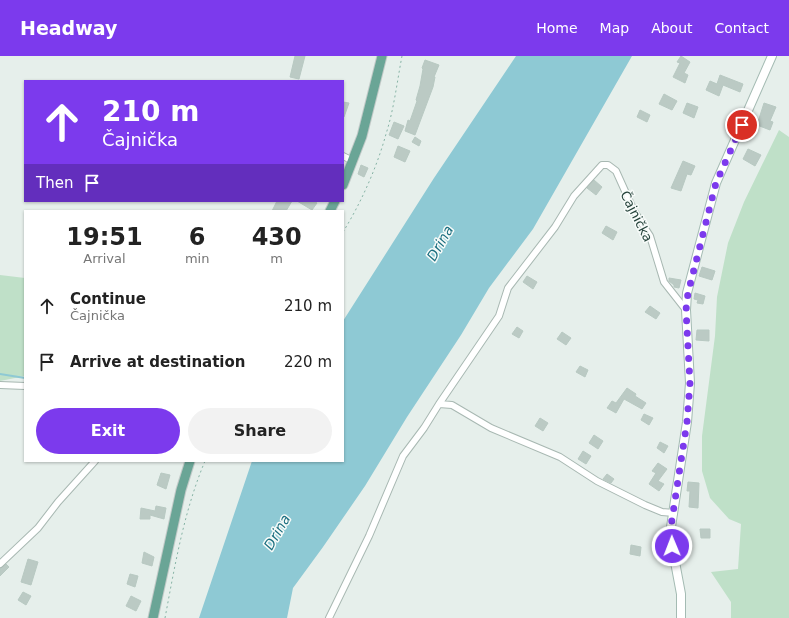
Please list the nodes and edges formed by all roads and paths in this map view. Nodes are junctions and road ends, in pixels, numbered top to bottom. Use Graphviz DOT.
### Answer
graph roads {
  1 [pos="382,56"];
  2 [pos="402,56"];
  3 [pos="772,56"];
  4 [pos="344,156"];
  5 [pos="353,161"];
  6 [pos="344,183"];
  7 [pos="344,230"];
  8 [pos="686,310"];
  9 [pos="0,385"];
  10 [pos="24,386"];
  11 [pos="439,404"];
  12 [pos="94,462"];
  13 [pos="190,462"];
  14 [pos="205,462"];
  15 [pos="674,513"];
  16 [pos="0,564"];
  17 [pos="153,618"];
  18 [pos="165,618"];
  19 [pos="329,618"];
  20 [pos="681,618"];
  1 -- 5 [label="main road"];
  2 -- 7 [label="path"];
  3 -- 8 [label="main road"];
  4 -- 5 [label="street"];
  5 -- 6 [label="main road"];
  8 -- 11 [label="street, Čajnička"];
  8 -- 15 [label="main road"];
  9 -- 10 [label="street"];
  11 -- 15 [label="street"];
  11 -- 19 [label="street"];
  12 -- 16 [label="street"];
  13 -- 17 [label="main road"];
  14 -- 18 [label="path"];
  15 -- 20 [label="main road"];
}
